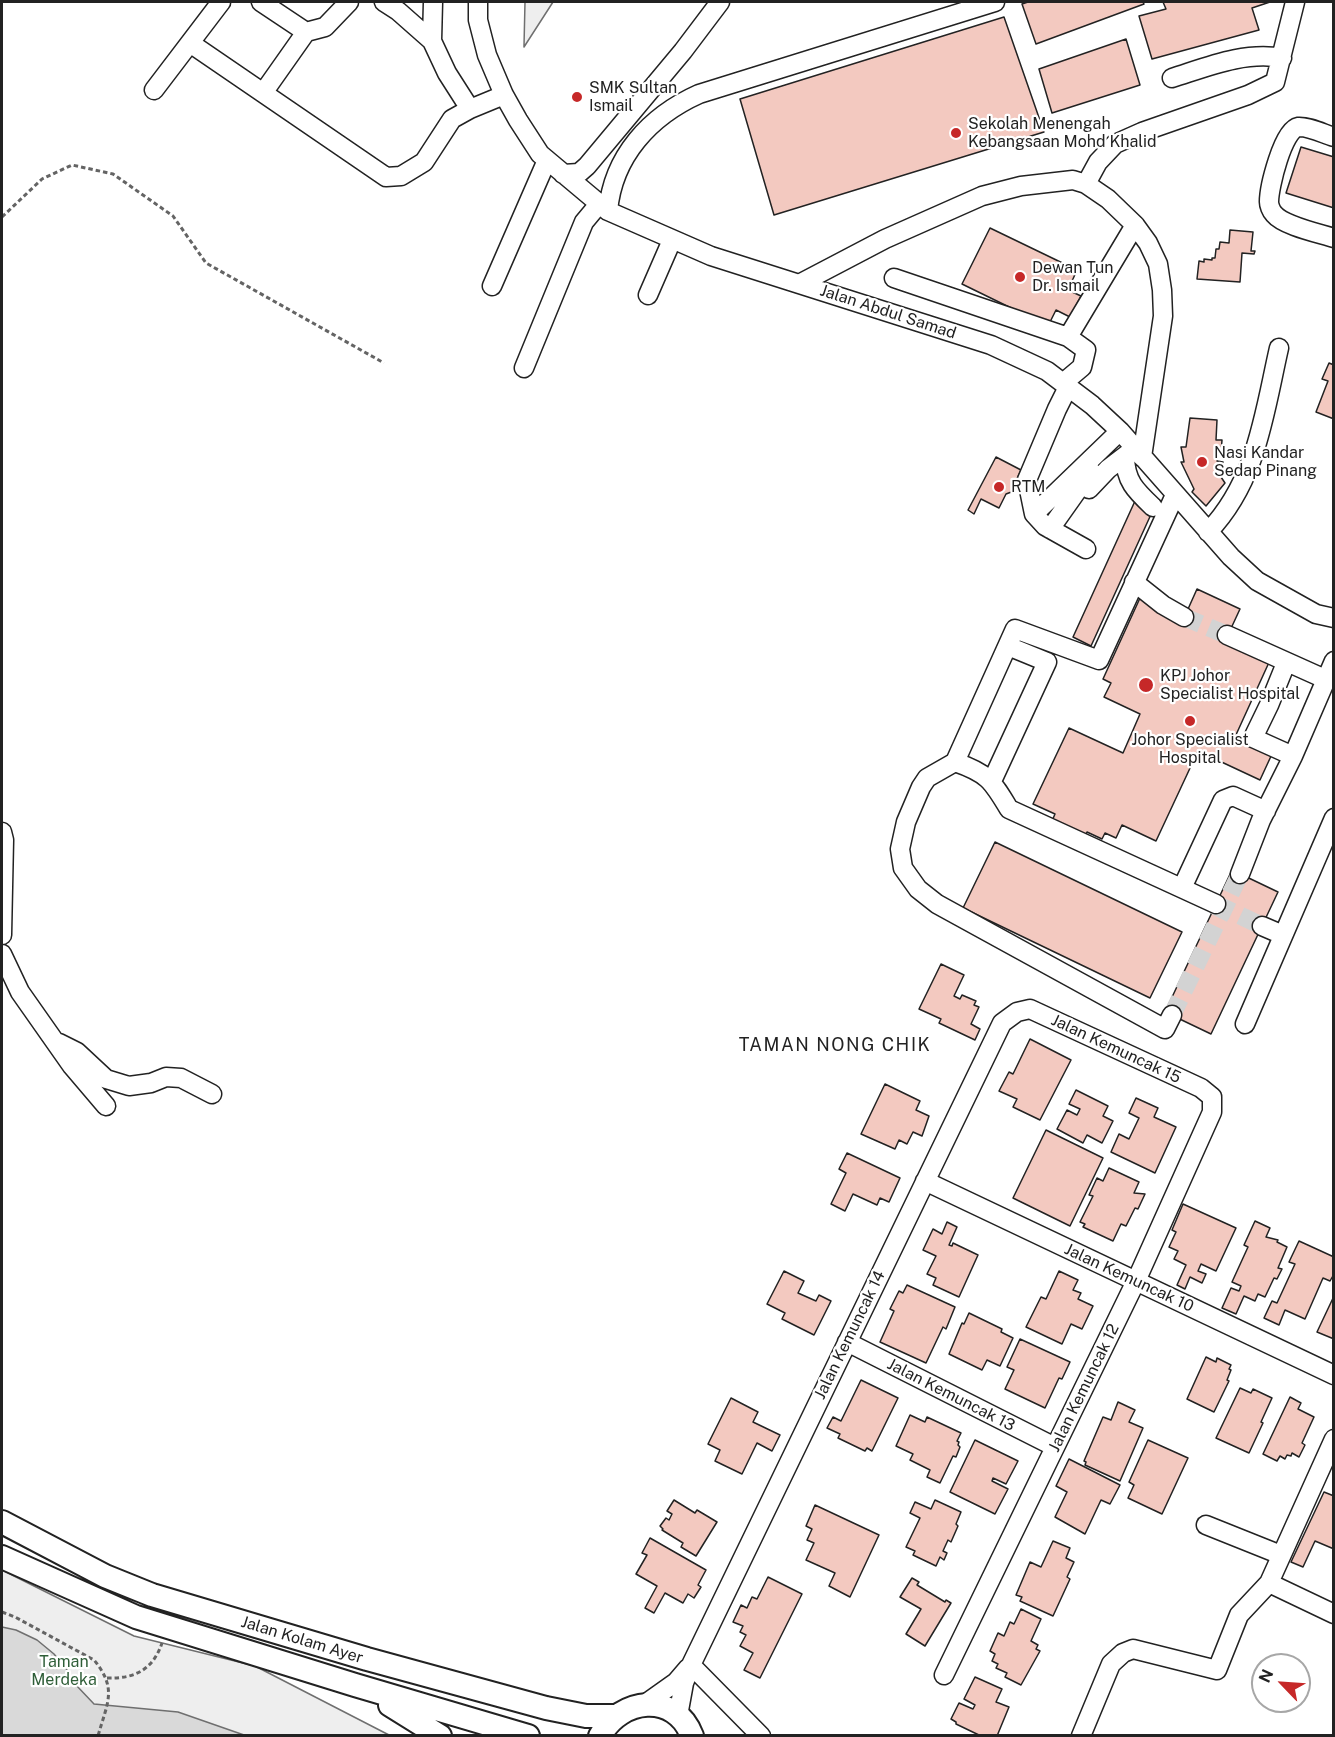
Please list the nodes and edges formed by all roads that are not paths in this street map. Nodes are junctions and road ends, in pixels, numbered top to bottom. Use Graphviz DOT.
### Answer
graph roads {
  1 [pos="221,2"];
  2 [pos="261,2"];
  3 [pos="349,2"];
  4 [pos="384,2"];
  5 [pos="433,2"];
  6 [pos="478,2"];
  7 [pos="720,2"];
  8 [pos="995,2"];
  9 [pos="1295,2"];
  10 [pos="306,32"];
  11 [pos="432,40"];
  12 [pos="190,43"];
  13 [pos="1282,58"];
  14 [pos="1172,78"];
  15 [pos="154,90"];
  16 [pos="263,93"];
  17 [pos="504,95"];
  18 [pos="470,109"];
  19 [pos="1334,137"];
  20 [pos="548,160"];
  21 [pos="562,174"];
  22 [pos="1086,184"];
  23 [pos="604,208"];
  24 [pos="1135,225"];
  25 [pos="1334,238"];
  26 [pos="672,240"];
  27 [pos="894,278"];
  28 [pos="801,284"];
  29 [pos="492,286"];
  30 [pos="648,295"];
  31 [pos="1068,337"];
  32 [pos="1279,348"];
  33 [pos="524,368"];
  34 [pos="1066,385"];
  35 [pos="1130,447"];
  36 [pos="1175,495"];
  37 [pos="1153,507"];
  38 [pos="1034,514"];
  39 [pos="1054,531"];
  40 [pos="1208,532"];
  41 [pos="1086,549"];
  42 [pos="1134,582"];
  43 [pos="1184,617"];
  44 [pos="1334,618"];
  45 [pos="1227,635"];
  46 [pos="1008,646"];
  47 [pos="1334,661"];
  48 [pos="1286,663"];
  49 [pos="1329,680"];
  50 [pos="1293,756"];
  51 [pos="955,762"];
  52 [pos="992,781"];
  53 [pos="1266,811"];
  54 [pos="1334,818"];
  55 [pos="2,832"];
  56 [pos="1240,873"];
  57 [pos="1182,888"];
  58 [pos="1216,904"];
  59 [pos="1262,926"];
  60 [pos="2,935"];
  61 [pos="1283,935"];
  62 [pos="2,954"];
  63 [pos="1017,1012"];
  64 [pos="1172,1016"];
  65 [pos="1245,1024"];
  66 [pos="54,1040"];
  67 [pos="212,1094"];
  68 [pos="1212,1097"];
  69 [pos="106,1106"];
  70 [pos="925,1181"];
  71 [pos="1136,1281"];
  72 [pos="847,1342"];
  73 [pos="1334,1375"];
  74 [pos="1334,1439"];
  75 [pos="1055,1447"];
  76 [pos="2,1522"];
  77 [pos="1206,1525"];
  78 [pos="1281,1556"];
  79 [pos="2,1557"];
  80 [pos="1269,1583"];
  81 [pos="1334,1614"];
  82 [pos="691,1665"];
  83 [pos="944,1675"];
  84 [pos="355,1685"];
  85 [pos="645,1704"];
  86 [pos="615,1716"];
  87 [pos="678,1716"];
  88 [pos="440,1736"];
  89 [pos="528,1736"];
  90 [pos="600,1736"];
  91 [pos="692,1736"];
  92 [pos="761,1736"];
  93 [pos="1081,1736"];
  1 -- 12 [label="street"];
  2 -- 10 [label="street"];
  3 -- 10 [label="street"];
  4 -- 11 [label="street"];
  5 -- 11 [label="street"];
  6 -- 17 [label="street, Jalan Abdul Samad"];
  7 -- 21 [label="street"];
  8 -- 23 [label="street"];
  9 -- 13 [label="street"];
  10 -- 16 [label="street"];
  11 -- 18 [label="street"];
  12 -- 15 [label="street"];
  12 -- 16 [label="street"];
  13 -- 14 [label="street"];
  13 -- 22 [label="street"];
  16 -- 18 [label="street"];
  17 -- 18 [label="street"];
  17 -- 20 [label="street, Jalan Abdul Samad"];
  19 -- 25 [label="street"];
  20 -- 21 [label="street, Jalan Abdul Samad"];
  20 -- 29 [label="street"];
  21 -- 23 [label="street, Jalan Abdul Samad"];
  22 -- 24 [label="street"];
  22 -- 28 [label="street"];
  23 -- 26 [label="street, Jalan Abdul Samad"];
  23 -- 33 [label="street"];
  24 -- 31 [label="street"];
  24 -- 35 [label="street"];
  26 -- 28 [label="street, Jalan Abdul Samad"];
  26 -- 30 [label="street"];
  27 -- 31 [label="street"];
  28 -- 34 [label="street, Jalan Abdul Samad"];
  31 -- 34 [label="street"];
  32 -- 40 [label="street"];
  34 -- 35 [label="street, Jalan Abdul Samad"];
  34 -- 38 [label="street"];
  35 -- 36 [label="street, Jalan Abdul Samad"];
  35 -- 37 [label="street"];
  35 -- 38 [label="street"];
  35 -- 39 [label="street"];
  36 -- 40 [label="street, Jalan Abdul Samad"];
  36 -- 42 [label="street"];
  38 -- 39 [label="street"];
  39 -- 41 [label="street"];
  40 -- 44 [label="street, Jalan Abdul Samad"];
  42 -- 43 [label="street"];
  42 -- 46 [label="street"];
  45 -- 48 [label="street"];
  46 -- 51 [label="street"];
  46 -- 52 [label="street"];
  47 -- 49 [label="street"];
  48 -- 49 [label="street"];
  48 -- 50 [label="street"];
  49 -- 50 [label="street"];
  50 -- 53 [label="street"];
  51 -- 52 [label="street"];
  51 -- 64 [label="street"];
  52 -- 57 [label="street"];
  53 -- 56 [label="street"];
  53 -- 57 [label="street"];
  54 -- 61 [label="street"];
  55 -- 60 [label="street"];
  57 -- 58 [label="street"];
  59 -- 61 [label="street"];
  61 -- 65 [label="street"];
  62 -- 66 [label="street"];
  63 -- 68 [label="street, Jalan Kemuncak 15"];
  63 -- 70 [label="street, Jalan Kemuncak 14"];
  66 -- 67 [label="street"];
  66 -- 69 [label="street"];
  68 -- 71 [label="street, Jalan Kemuncak 12"];
  70 -- 71 [label="street, Jalan Kemuncak 10"];
  70 -- 72 [label="street, Jalan Kemuncak 14"];
  71 -- 73 [label="street, Jalan Kemuncak 10"];
  71 -- 75 [label="street, Jalan Kemuncak 12"];
  72 -- 75 [label="street, Jalan Kemuncak 13"];
  72 -- 82 [label="street, Jalan Kemuncak 14"];
  74 -- 78 [label="street"];
  75 -- 83 [label="street, Jalan Kemuncak 12"];
  76 -- 86 [label="main road, Jalan Kolam Ayer"];
  77 -- 78 [label="street"];
  78 -- 80 [label="street"];
  79 -- 84 [label="main road, Jalan Kolam Ayer"];
  80 -- 81 [label="street"];
  80 -- 93 [label="street"];
  82 -- 85 [label="street, Jalan Kemuncak 14"];
  82 -- 87 [label="street, Jalan Kemuncak 14"];
  82 -- 92 [label="street"];
  84 -- 88 [label="main road"];
  84 -- 89 [label="main road, Jalan Kolam Ayer"];
  85 -- 86 [label="main road"];
  85 -- 87 [label="main road"];
  86 -- 90 [label="main road"];
  87 -- 91 [label="main road"];
}
